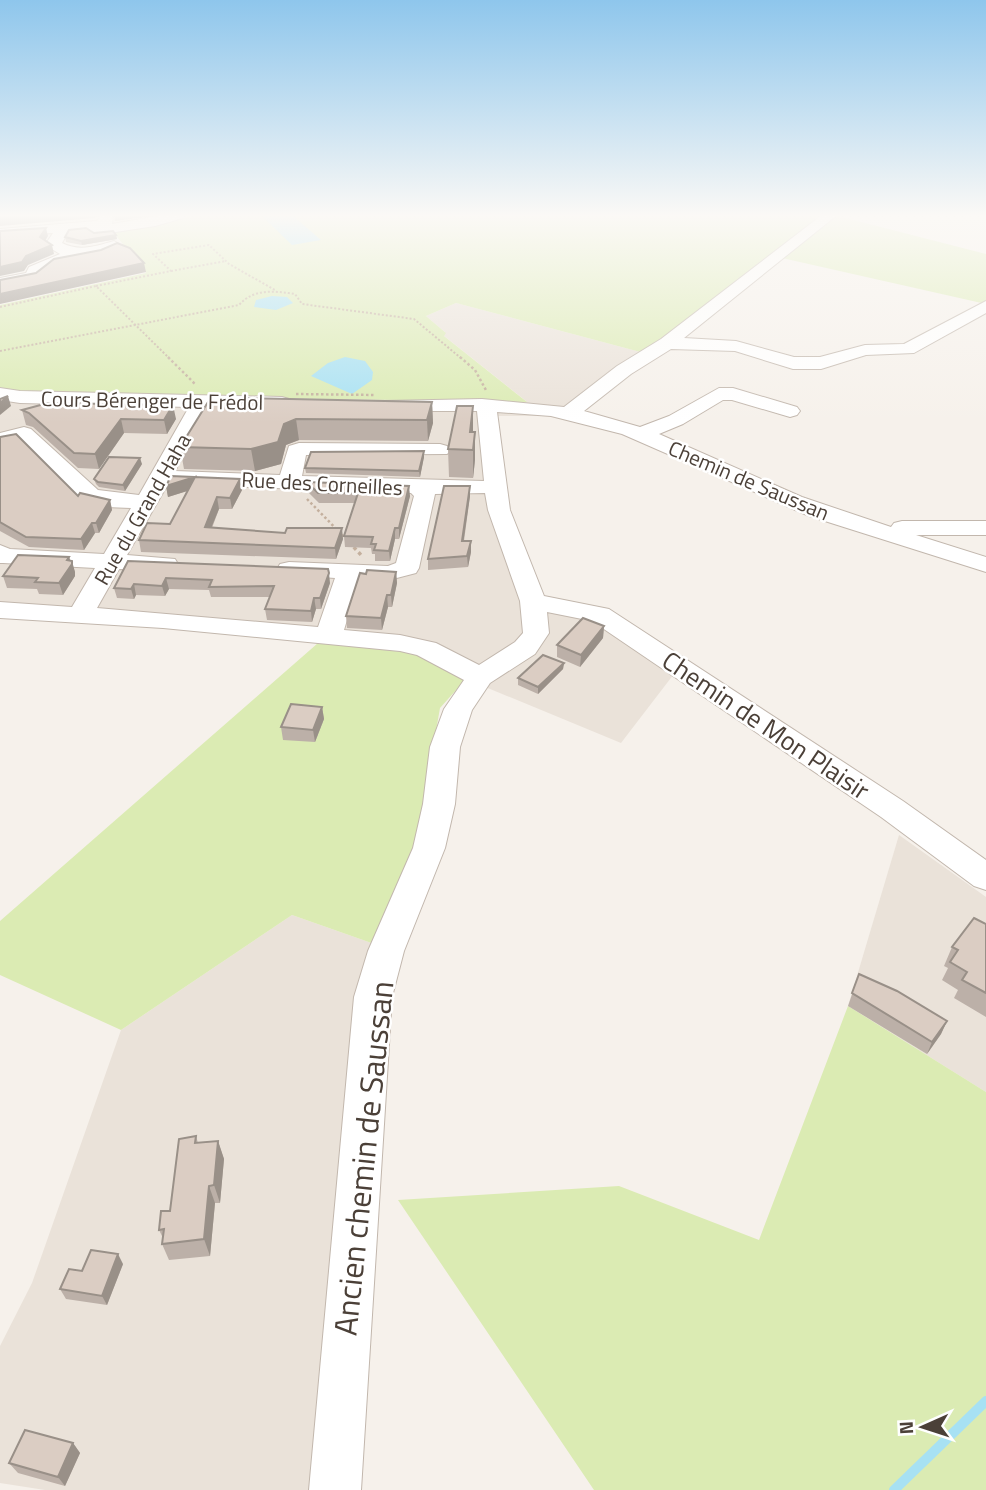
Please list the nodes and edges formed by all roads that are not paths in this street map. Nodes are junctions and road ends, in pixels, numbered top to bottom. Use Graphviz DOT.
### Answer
graph roads {
  1 [pos="741,285"];
  2 [pos="986,306"];
  3 [pos="667,343"];
  4 [pos="201,396"];
  5 [pos="294,398"];
  6 [pos="373,400"];
  7 [pos="2,402"];
  8 [pos="484,406"];
  9 [pos="790,411"];
  10 [pos="562,412"];
  11 [pos="24,433"];
  12 [pos="639,433"];
  13 [pos="0,440"];
  14 [pos="440,450"];
  15 [pos="161,477"];
  16 [pos="289,480"];
  17 [pos="483,486"];
  18 [pos="418,487"];
  19 [pos="147,502"];
  20 [pos="860,524"];
  21 [pos="926,528"];
  22 [pos="986,528"];
  23 [pos="941,549"];
  24 [pos="0,552"];
  25 [pos="111,561"];
  26 [pos="195,565"];
  27 [pos="986,565"];
  28 [pos="265,568"];
  29 [pos="349,572"];
  30 [pos="533,601"];
  31 [pos="0,610"];
  32 [pos="80,615"];
  33 [pos="329,635"];
  34 [pos="480,677"];
  35 [pos="986,877"];
  36 [pos="335,1490"];
  1 -- 3 [label="street"];
  2 -- 3 [label="street"];
  3 -- 10 [label="street"];
  4 -- 5 [label="street, Cours Bérenger de Frédol"];
  4 -- 7 [label="street, Cours Bérenger de Frédol"];
  4 -- 15 [label="street, Rue du Grand Haha"];
  6 -- 8 [label="street"];
  7 -- 11 [label="street"];
  8 -- 10 [label="street"];
  8 -- 30 [label="street"];
  9 -- 12 [label="street"];
  10 -- 12 [label="street, Chemin de Saussan"];
  11 -- 13 [label="street"];
  11 -- 19 [label="street"];
  12 -- 20 [label="street, Chemin de Saussan"];
  14 -- 16 [label="street"];
  15 -- 16 [label="street, Rue des Corneilles"];
  15 -- 19 [label="street, Rue du Grand Haha"];
  16 -- 18 [label="street, Rue des Corneilles"];
  17 -- 18 [label="street, Rue des Corneilles"];
  18 -- 29 [label="street"];
  19 -- 25 [label="street, Rue du Grand Haha"];
  20 -- 21 [label="street"];
  20 -- 23 [label="street, Chemin de Saussan"];
  21 -- 22 [label="street"];
  21 -- 23 [label="street"];
  23 -- 27 [label="street, Chemin de Saussan"];
  24 -- 25 [label="street"];
  25 -- 26 [label="street"];
  25 -- 32 [label="street, Rue du Grand Haha"];
  28 -- 29 [label="street"];
  29 -- 33 [label="street"];
  30 -- 34 [label="street"];
  30 -- 35 [label="street, Chemin de Mon Plaisir"];
  31 -- 32 [label="street"];
  32 -- 34 [label="street"];
  34 -- 36 [label="street, Ancien chemin de Saussan"];
}
